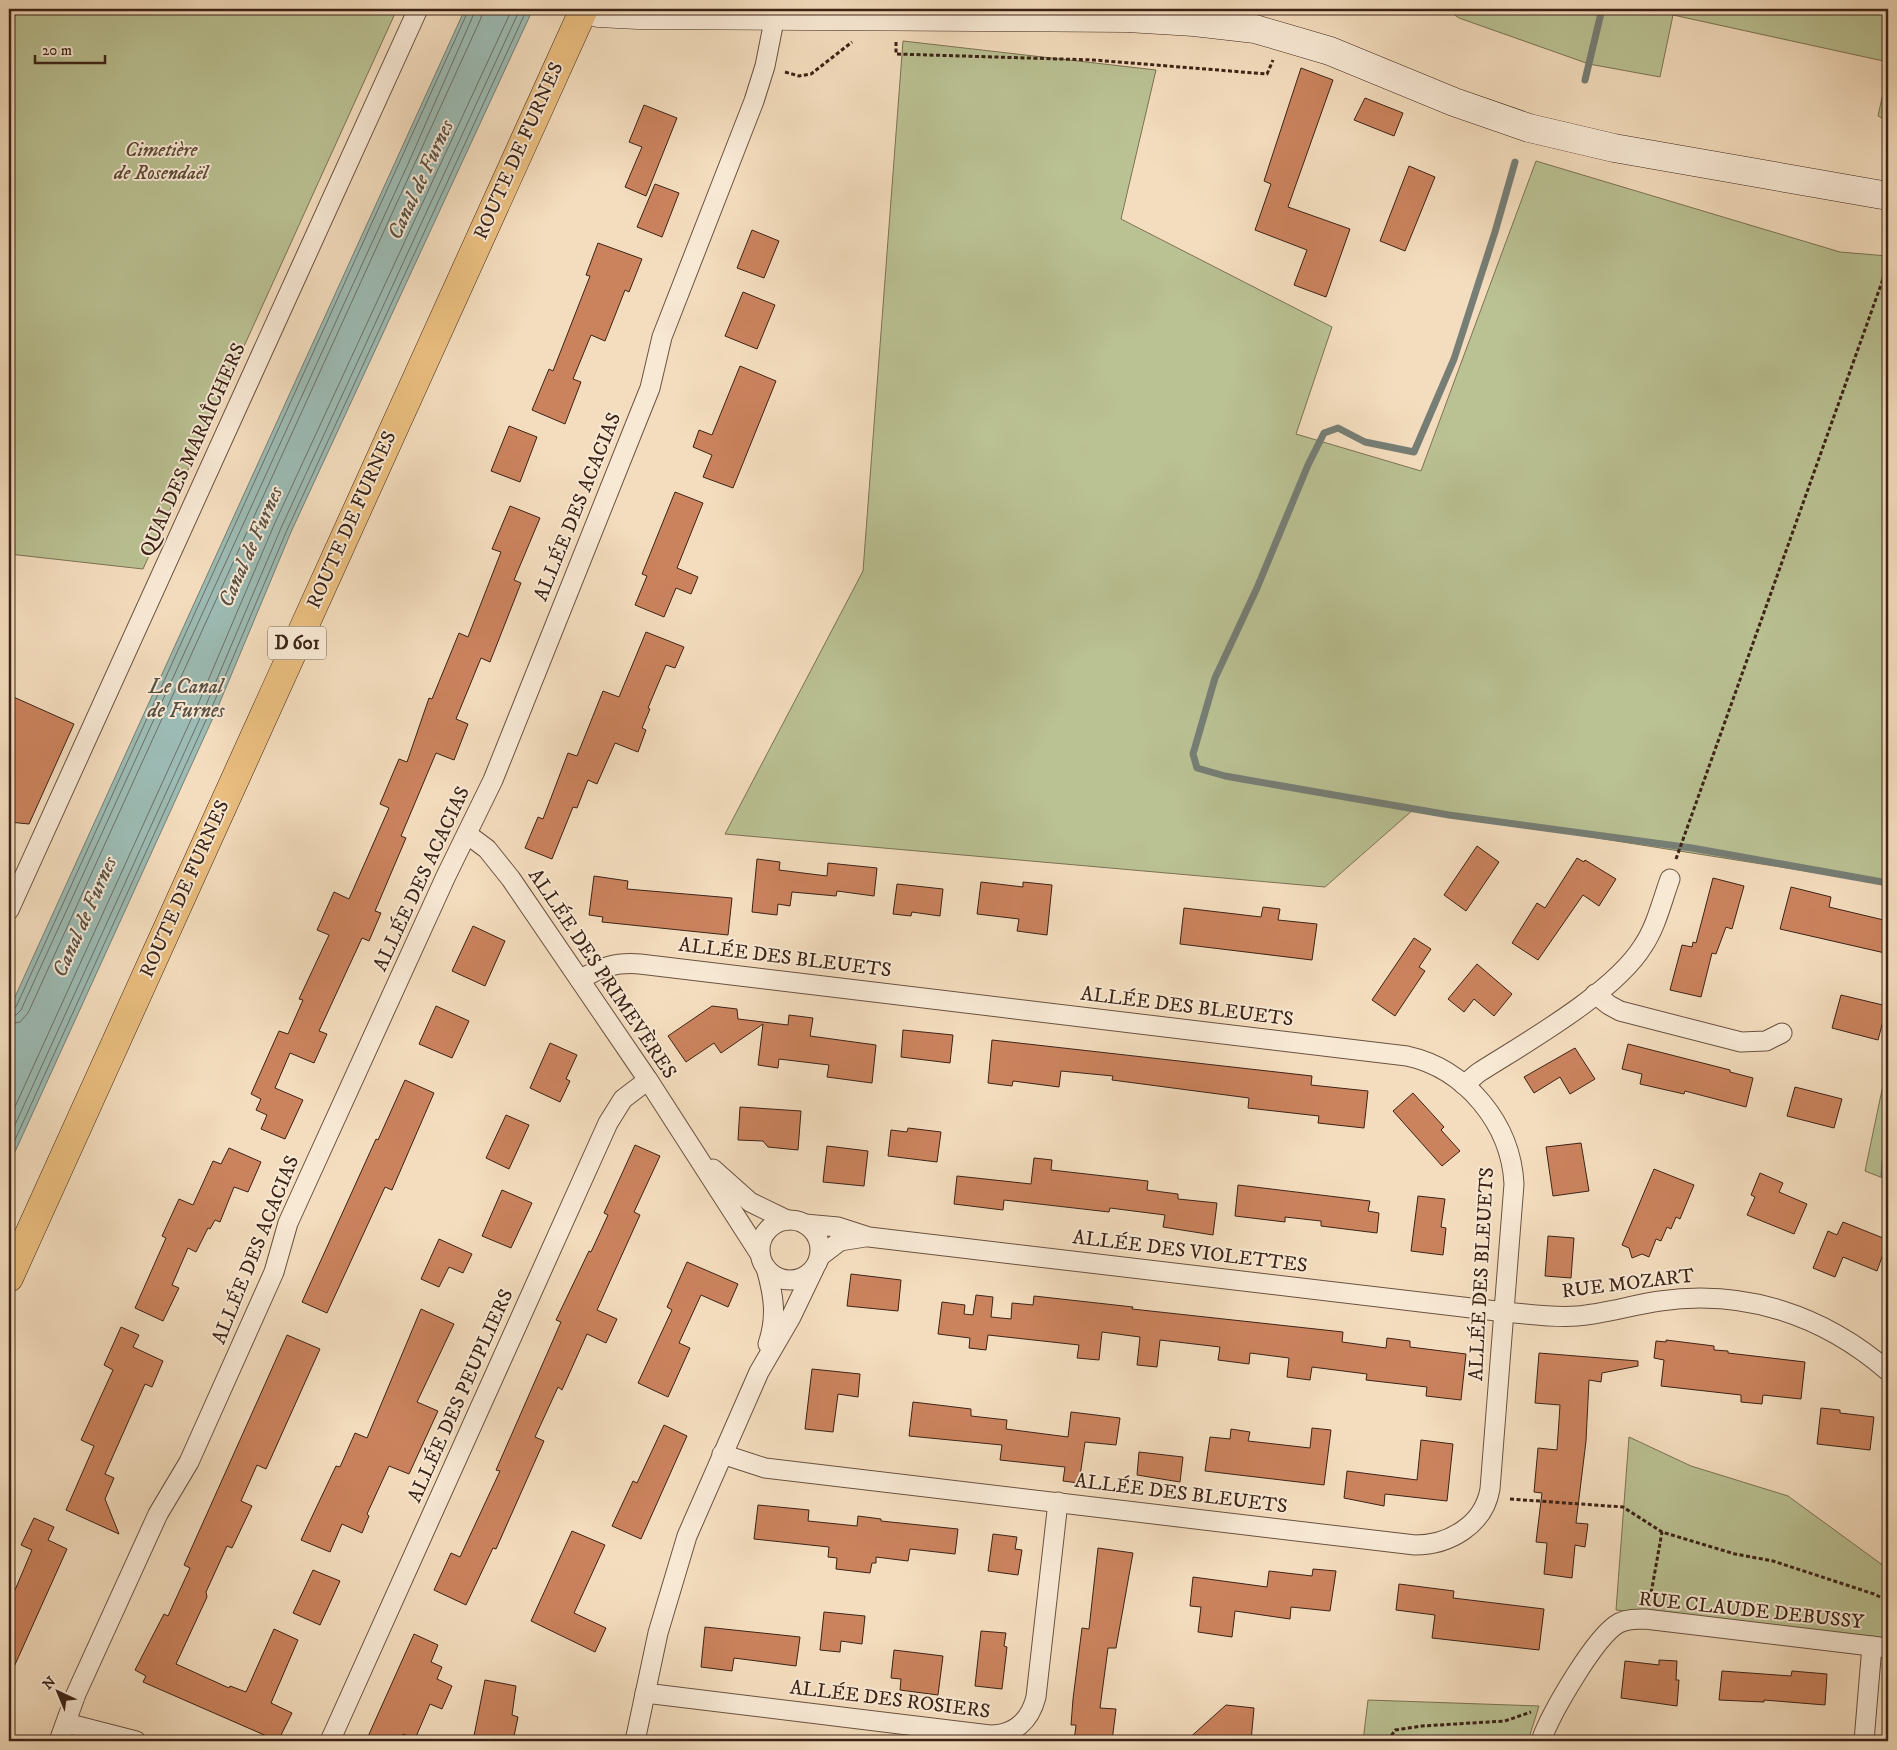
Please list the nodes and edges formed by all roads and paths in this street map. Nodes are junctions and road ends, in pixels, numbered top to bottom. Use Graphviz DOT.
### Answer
graph roads {
  1 [pos="418,9"];
  2 [pos="585,9"];
  3 [pos="775,16"];
  4 [pos="858,16"];
  5 [pos="1284,37"];
  6 [pos="896,40"];
  7 [pos="765,66"];
  8 [pos="1888,196"];
  9 [pos="1888,250"];
  10 [pos="1883,280"];
  11 [pos="1888,280"];
  12 [pos="468,834"];
  13 [pos="1673,870"];
  14 [pos="9,910"];
  15 [pos="580,980"];
  16 [pos="1595,994"];
  17 [pos="1782,1032"];
  18 [pos="648,1080"];
  19 [pos="1464,1085"];
  20 [pos="692,1146"];
  21 [pos="796,1222"];
  22 [pos="869,1237"];
  23 [pos="763,1261"];
  24 [pos="817,1263"];
  25 [pos="9,1278"];
  26 [pos="1505,1312"];
  27 [pos="1888,1371"];
  28 [pos="759,1372"];
  29 [pos="722,1454"];
  30 [pos="1489,1497"];
  31 [pos="1058,1502"];
  32 [pos="1662,1532"];
  33 [pos="1888,1601"];
  34 [pos="1645,1619"];
  35 [pos="1880,1647"];
  36 [pos="645,1693"];
  37 [pos="1554,1711"];
  38 [pos="66,1723"];
  39 [pos="59,1741"];
  40 [pos="136,1741"];
  41 [pos="330,1741"];
  42 [pos="635,1741"];
  43 [pos="1388,1741"];
  44 [pos="1541,1741"];
  45 [pos="1864,1741"];
  1 -- 14 [label="street, QUAI DES MARAÎCHERS"];
  2 -- 3 [label="main road"];
  2 -- 25 [label="main road, ROUTE DE FURNES / D 601"];
  3 -- 4 [label="main road"];
  3 -- 7 [label="street, ALLÉE DES ACACIAS"];
  4 -- 5 [label="main road"];
  4 -- 7 [label="path"];
  5 -- 6 [label="path"];
  5 -- 8 [label="main road"];
  7 -- 12 [label="street, ALLÉE DES ACACIAS"];
  9 -- 10 [label="path"];
  10 -- 11 [label="path"];
  10 -- 13 [label="path"];
  12 -- 15 [label="street, ALLÉE DES PRIMEVÈRES"];
  12 -- 38 [label="street, ALLÉE DES ACACIAS"];
  13 -- 16 [label="street"];
  15 -- 18 [label="street, ALLÉE DES PRIMEVÈRES"];
  15 -- 19 [label="street, ALLÉE DES BLEUETS"];
  16 -- 17 [label="street"];
  16 -- 19 [label="street"];
  18 -- 20 [label="street, ALLÉE DES PRIMEVÈRES"];
  18 -- 41 [label="street, ALLÉE DES PEUPLIERS"];
  19 -- 26 [label="street, ALLÉE DES BLEUETS"];
  20 -- 21 [label="street, ALLÉE DES PRIMEVÈRES"];
  20 -- 23 [label="street, ALLÉE DES PRIMEVÈRES"];
  21 -- 22 [label="street, ALLÉE DES VIOLETTES"];
  21 -- 23 [label="street"];
  21 -- 24 [label="street"];
  22 -- 24 [label="street, ALLÉE DES VIOLETTES"];
  22 -- 26 [label="street, ALLÉE DES VIOLETTES"];
  23 -- 24 [label="street"];
  23 -- 28 [label="street"];
  24 -- 28 [label="street"];
  26 -- 27 [label="street, RUE MOZART"];
  26 -- 30 [label="street, ALLÉE DES BLEUETS"];
  28 -- 29 [label="street"];
  29 -- 31 [label="street, ALLÉE DES BLEUETS"];
  29 -- 36 [label="street"];
  30 -- 31 [label="street, ALLÉE DES BLEUETS"];
  30 -- 32 [label="path"];
  31 -- 36 [label="street, ALLÉE DES ROSIERS"];
  32 -- 33 [label="path"];
  32 -- 34 [label="path"];
  34 -- 35 [label="street, RUE CLAUDE DEBUSSY"];
  34 -- 37 [label="street, RUE CLAUDE DEBUSSY"];
  35 -- 45 [label="street, RUE CLAUDE DEBUSSY"];
  36 -- 42 [label="street"];
  37 -- 43 [label="path"];
  37 -- 44 [label="street, RUE CLAUDE DEBUSSY"];
  38 -- 39 [label="street, ALLÉE DES ACACIAS"];
  38 -- 40 [label="street"];
}
